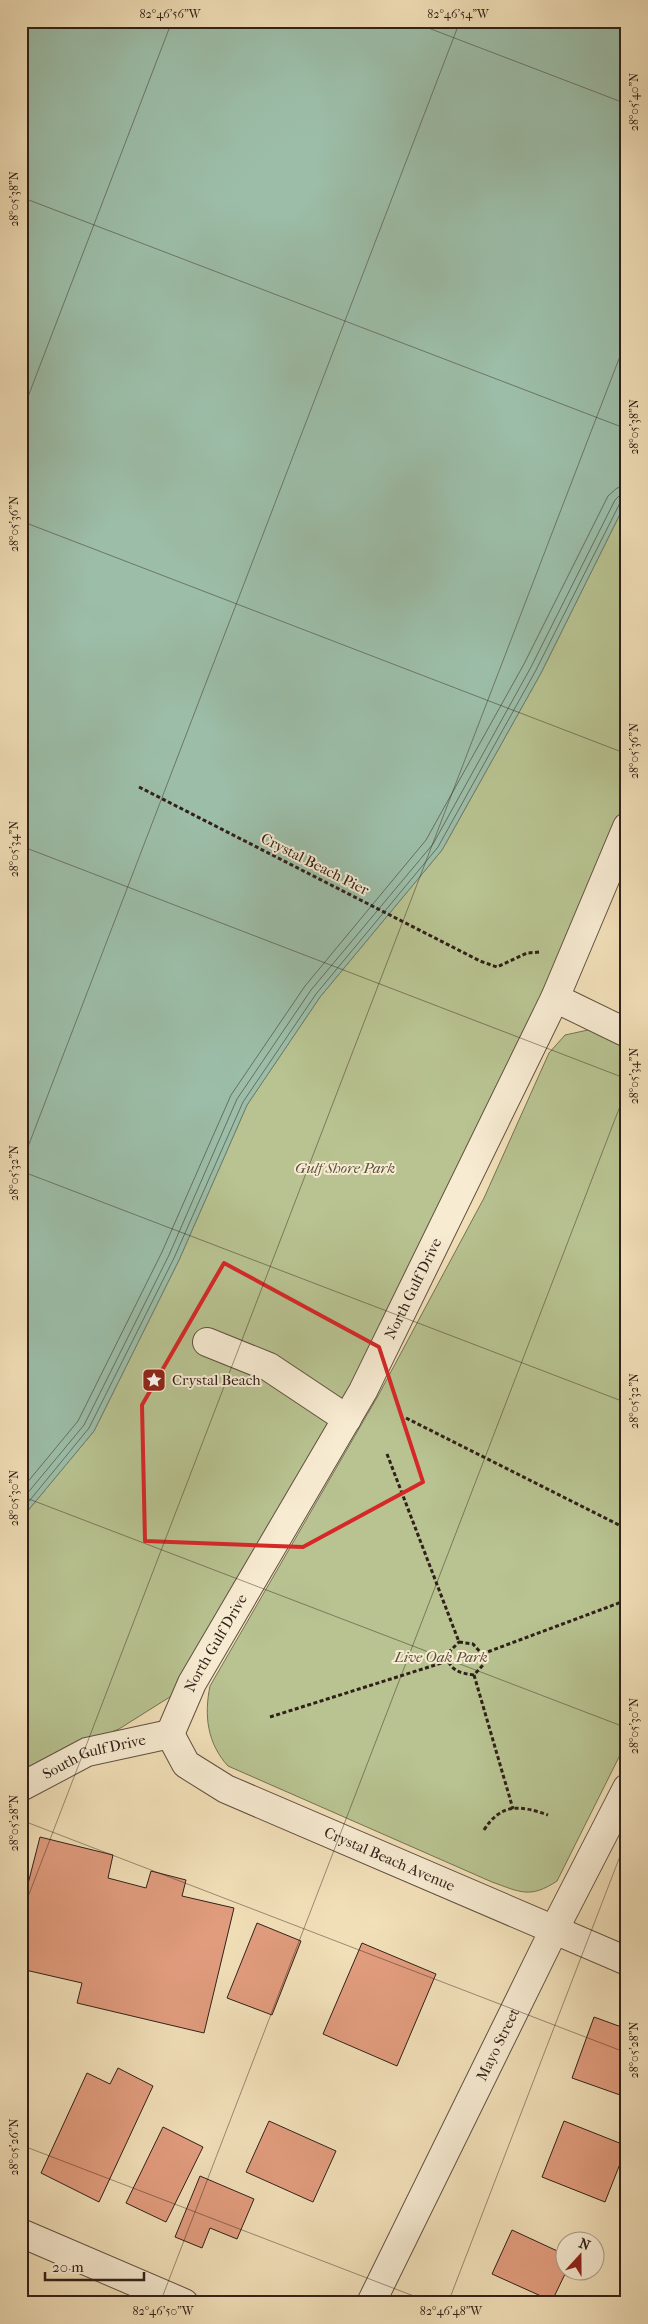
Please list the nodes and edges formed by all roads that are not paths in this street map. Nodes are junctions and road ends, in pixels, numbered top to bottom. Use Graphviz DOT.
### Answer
graph roads {
  1 [pos="627,827"];
  2 [pos="555,998"];
  3 [pos="627,1033"];
  4 [pos="207,1342"];
  5 [pos="347,1419"];
  6 [pos="170,1734"];
  7 [pos="21,1787"];
  8 [pos="627,1788"];
  9 [pos="554,1930"];
  10 [pos="627,1961"];
  11 [pos="21,2233"];
  12 [pos="184,2303"];
  13 [pos="371,2303"];
  1 -- 2 [label="street, North Gulf Drive"];
  2 -- 3 [label="street"];
  2 -- 5 [label="street, North Gulf Drive"];
  4 -- 5 [label="street"];
  5 -- 6 [label="street, North Gulf Drive"];
  6 -- 7 [label="street, South Gulf Drive"];
  6 -- 9 [label="street, Crystal Beach Avenue"];
  8 -- 9 [label="street, Mayo Street"];
  9 -- 10 [label="street, Crystal Beach Avenue"];
  9 -- 13 [label="street, Mayo Street"];
  11 -- 12 [label="street"];
}
